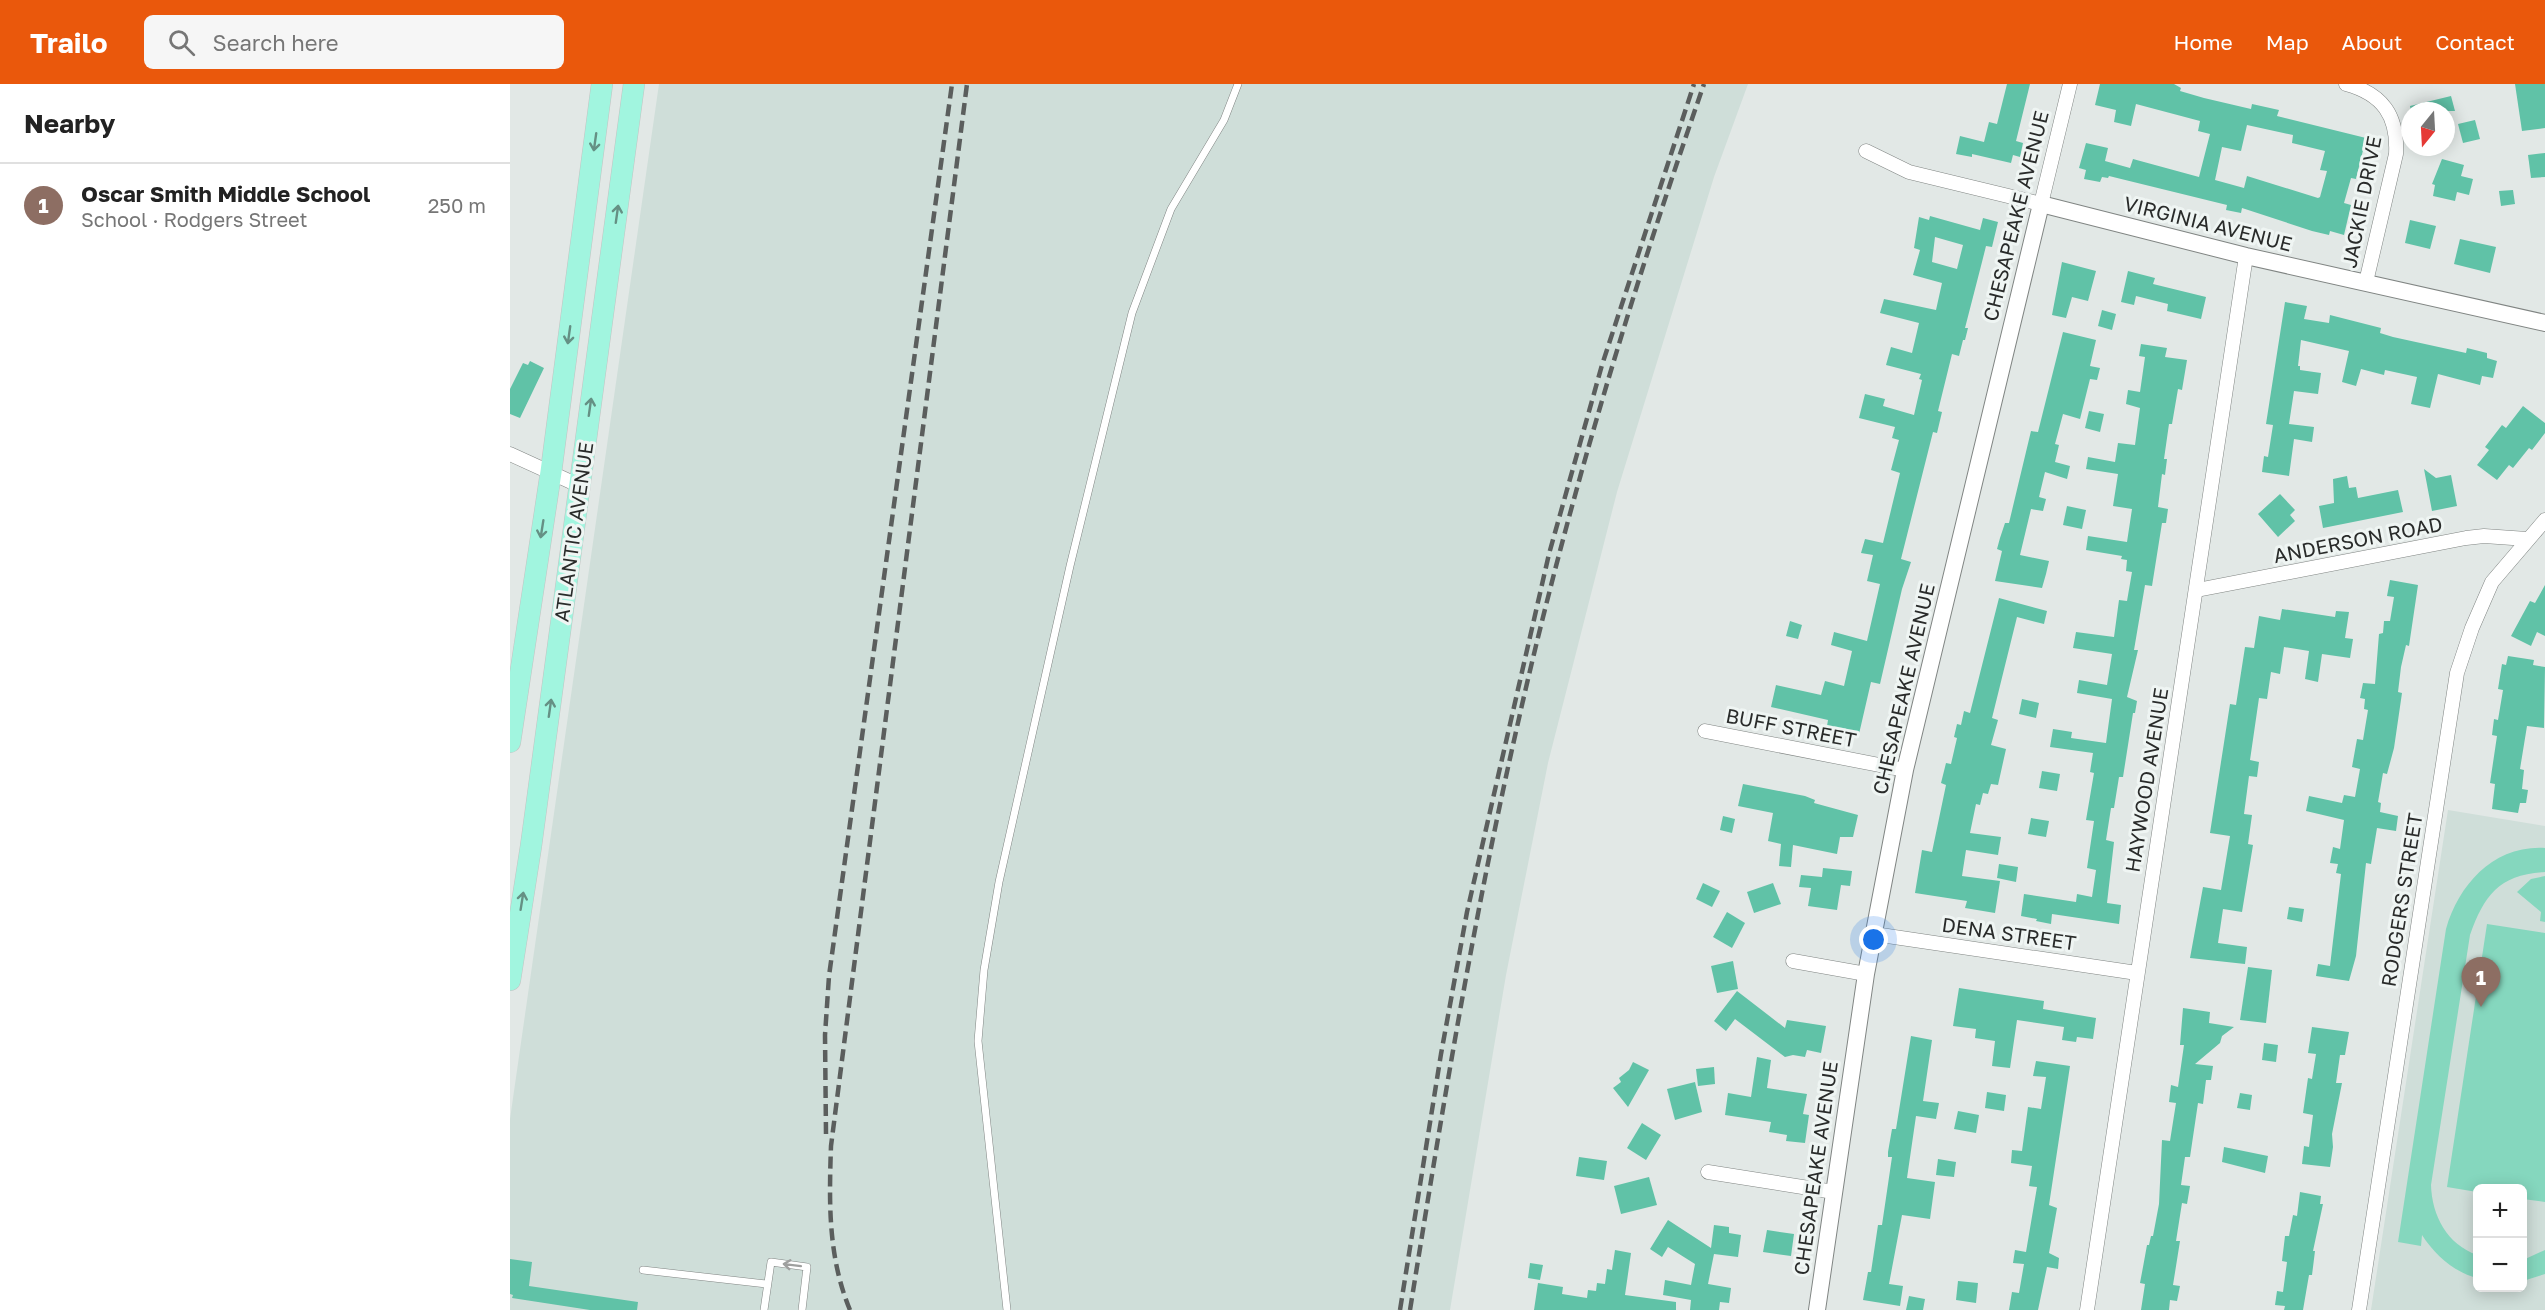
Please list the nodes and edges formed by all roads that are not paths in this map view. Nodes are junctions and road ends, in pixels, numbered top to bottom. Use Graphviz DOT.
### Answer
graph roads {
  1 [pos="602,84"];
  2 [pos="634,84"];
  3 [pos="1238,84"];
  4 [pos="2070,84"];
  5 [pos="2346,84"];
  6 [pos="1866,151"];
  7 [pos="2041,204"];
  8 [pos="2247,256"];
  9 [pos="2366,282"];
  10 [pos="2545,323"];
  11 [pos="510,454"];
  12 [pos="551,471"];
  13 [pos="580,486"];
  14 [pos="2545,520"];
  15 [pos="2527,539"];
  16 [pos="2196,590"];
  17 [pos="1705,731"];
  18 [pos="510,742"];
  19 [pos="1905,770"];
  20 [pos="1874,934"];
  21 [pos="1793,961"];
  22 [pos="2137,973"];
  23 [pos="1866,974"];
  24 [pos="510,980"];
  25 [pos="1708,1172"];
  26 [pos="1834,1192"];
  27 [pos="643,1270"];
  28 [pos="766,1284"];
  29 [pos="764,1310"];
  30 [pos="802,1310"];
  31 [pos="1007,1310"];
  32 [pos="1816,1310"];
  33 [pos="2087,1310"];
  34 [pos="2359,1310"];
  1 -- 12 [label="main road, ATLANTIC AVENUE, one-way"];
  13 -- 2 [label="main road, ATLANTIC AVENUE, one-way"];
  3 -- 31 [label="lane"];
  4 -- 7 [label="street, CHESAPEAKE AVENUE"];
  5 -- 9 [label="street, JACKIE DRIVE"];
  6 -- 7 [label="street, VIRGINIA AVENUE"];
  7 -- 8 [label="street, VIRGINIA AVENUE"];
  7 -- 19 [label="street, CHESAPEAKE AVENUE"];
  8 -- 9 [label="street, VIRGINIA AVENUE"];
  8 -- 16 [label="street, HAYWOOD AVENUE"];
  9 -- 10 [label="street, VIRGINIA AVENUE"];
  11 -- 12 [label="street"];
  12 -- 13 [label="street"];
  12 -- 18 [label="main road, ATLANTIC AVENUE, one-way"];
  24 -- 13 [label="main road, ATLANTIC AVENUE, one-way"];
  14 -- 15 [label="street, RODGERS STREET"];
  15 -- 16 [label="street, ANDERSON ROAD"];
  15 -- 34 [label="street, RODGERS STREET"];
  16 -- 22 [label="street, HAYWOOD AVENUE"];
  17 -- 19 [label="street, BUFF STREET"];
  19 -- 20 [label="street, CHESAPEAKE AVENUE"];
  20 -- 22 [label="street, DENA STREET"];
  20 -- 23 [label="street, CHESAPEAKE AVENUE"];
  21 -- 23 [label="street"];
  22 -- 33 [label="street, HAYWOOD AVENUE"];
  23 -- 26 [label="street, CHESAPEAKE AVENUE"];
  25 -- 26 [label="street"];
  26 -- 32 [label="street, CHESAPEAKE AVENUE"];
  27 -- 28 [label="lane"];
  28 -- 29 [label="lane"];
  30 -- 28 [label="lane, one-way"];
}
